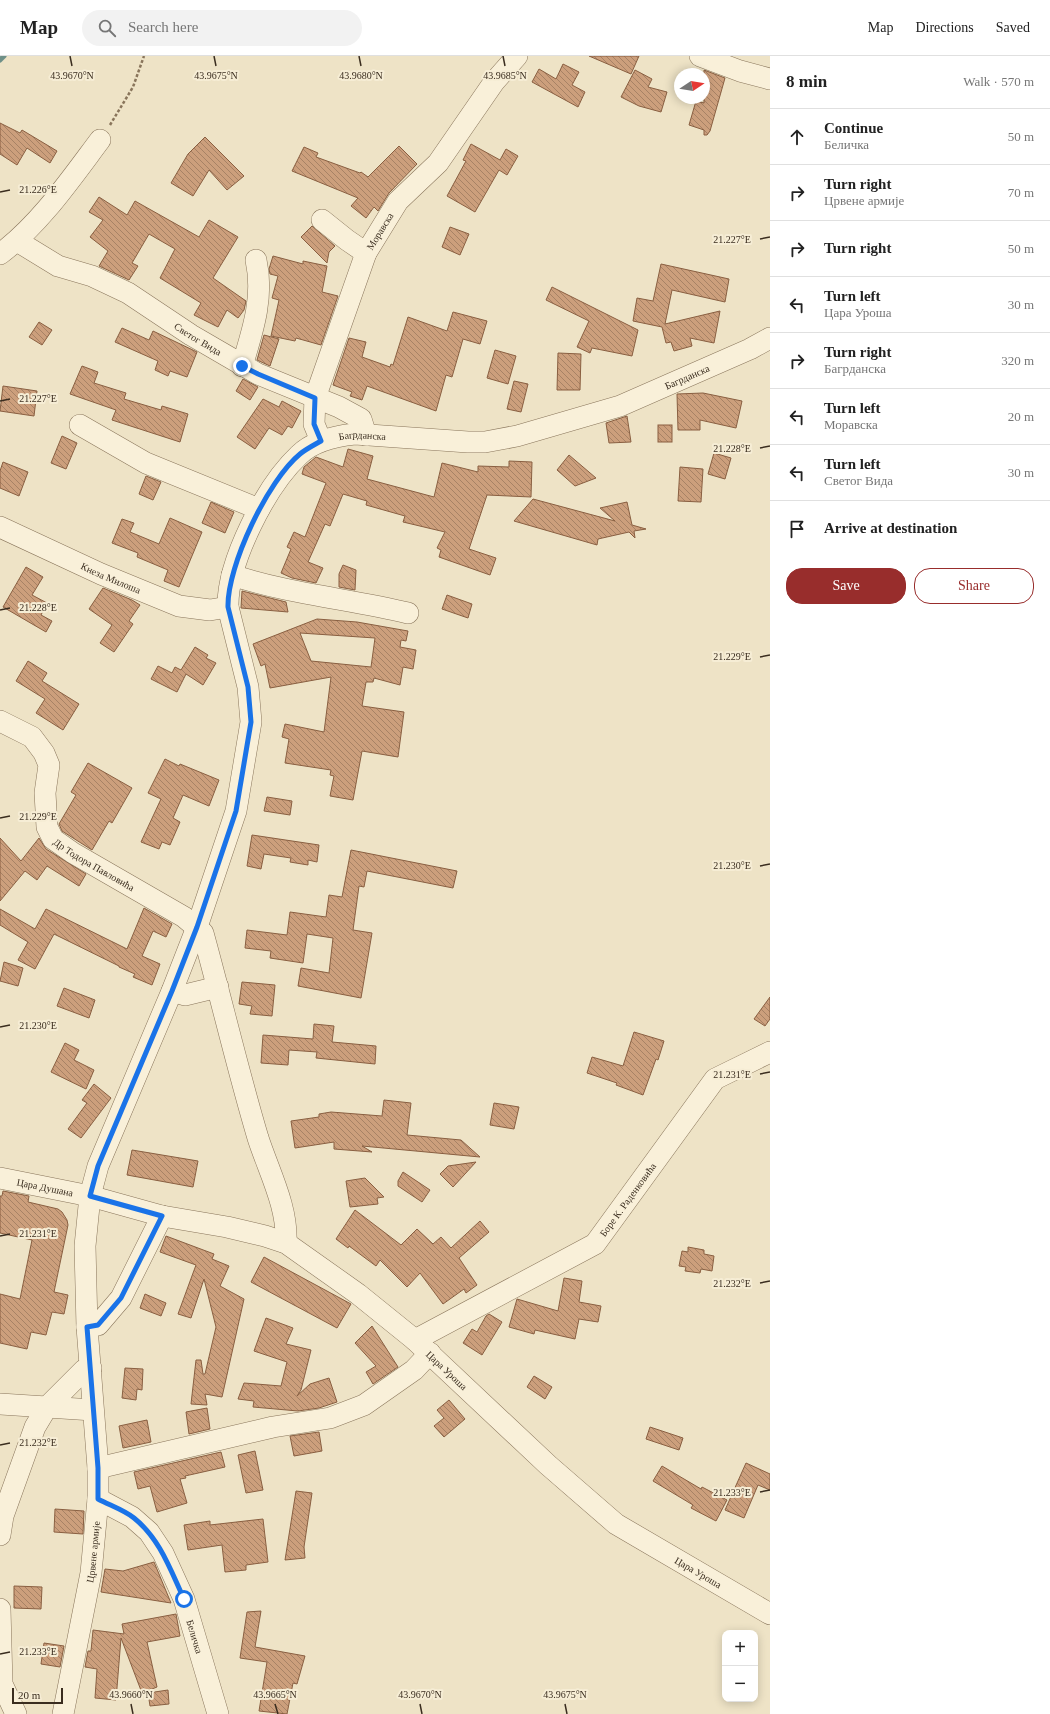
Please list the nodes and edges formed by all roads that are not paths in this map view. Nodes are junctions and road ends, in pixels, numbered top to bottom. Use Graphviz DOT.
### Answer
graph roads {
  1 [pos="517,56"];
  2 [pos="700,56"];
  3 [pos="770,78"];
  4 [pos="100,140"];
  5 [pos="322,220"];
  6 [pos="17,242"];
  7 [pos="0,254"];
  8 [pos="366,254"];
  9 [pos="256,260"];
  10 [pos="770,338"];
  11 [pos="242,366"];
  12 [pos="315,398"];
  13 [pos="80,425"];
  14 [pos="366,435"];
  15 [pos="321,441"];
  16 [pos="259,509"];
  17 [pos="0,527"];
  18 [pos="232,575"];
  19 [pos="228,607"];
  20 [pos="408,613"];
  21 [pos="0,721"];
  22 [pos="197,927"];
  23 [pos="218,987"];
  24 [pos="172,991"];
  25 [pos="770,1052"];
  26 [pos="0,1178"];
  27 [pos="90,1196"];
  28 [pos="162,1216"];
  29 [pos="286,1243"];
  30 [pos="87,1327"];
  31 [pos="423,1347"];
  32 [pos="91,1368"];
  33 [pos="0,1404"];
  34 [pos="47,1407"];
  35 [pos="93,1410"];
  36 [pos="98,1468"];
  37 [pos="98,1499"];
  38 [pos="0,1536"];
  39 [pos="0,1609"];
  40 [pos="770,1614"];
  41 [pos="1,1689"];
  42 [pos="16,1714"];
  43 [pos="63,1714"];
  44 [pos="218,1714"];
  1 -- 8 [label="street, Моравска"];
  2 -- 3 [label="street"];
  4 -- 6 [label="street"];
  5 -- 8 [label="street"];
  6 -- 7 [label="street"];
  6 -- 11 [label="street, Светог Вида"];
  8 -- 12 [label="street, Моравска"];
  9 -- 11 [label="street"];
  10 -- 14 [label="street, Багрданска"];
  11 -- 12 [label="street, Светог Вида"];
  12 -- 14 [label="street, Светог Вида"];
  12 -- 15 [label="street, Моравска"];
  13 -- 16 [label="street"];
  14 -- 15 [label="street, Багрданска"];
  15 -- 16 [label="street, Багрданска"];
  16 -- 18 [label="street, Багрданска"];
  17 -- 19 [label="street, Кнеза Милоша"];
  18 -- 19 [label="street, Багрданска"];
  18 -- 20 [label="street"];
  19 -- 22 [label="street, Багрданска"];
  21 -- 22 [label="street, Др Тодора Павловића"];
  22 -- 23 [label="street"];
  22 -- 24 [label="street, Багрданска"];
  23 -- 24 [label="street"];
  23 -- 29 [label="street"];
  24 -- 27 [label="street, Багрданска"];
  25 -- 31 [label="street, Боре К. Раденковића"];
  26 -- 27 [label="street, Цара Душана"];
  27 -- 28 [label="street, Цара Уроша"];
  27 -- 30 [label="street, Црвене армије"];
  28 -- 29 [label="street, Цара Уроша"];
  28 -- 30 [label="street"];
  29 -- 31 [label="street, Цара Уроша"];
  30 -- 32 [label="street, Црвене армије"];
  31 -- 36 [label="street, Боре К. Раденковића"];
  31 -- 40 [label="street, Цара Уроша"];
  32 -- 34 [label="street"];
  32 -- 35 [label="street, Црвене армије"];
  33 -- 34 [label="street"];
  34 -- 35 [label="street"];
  34 -- 38 [label="street"];
  35 -- 36 [label="street, Црвене армије"];
  36 -- 37 [label="street, Црвене армије"];
  37 -- 43 [label="street, Црвене армије"];
  37 -- 44 [label="street, Беличка"];
  39 -- 41 [label="street"];
  41 -- 42 [label="street"];
}
